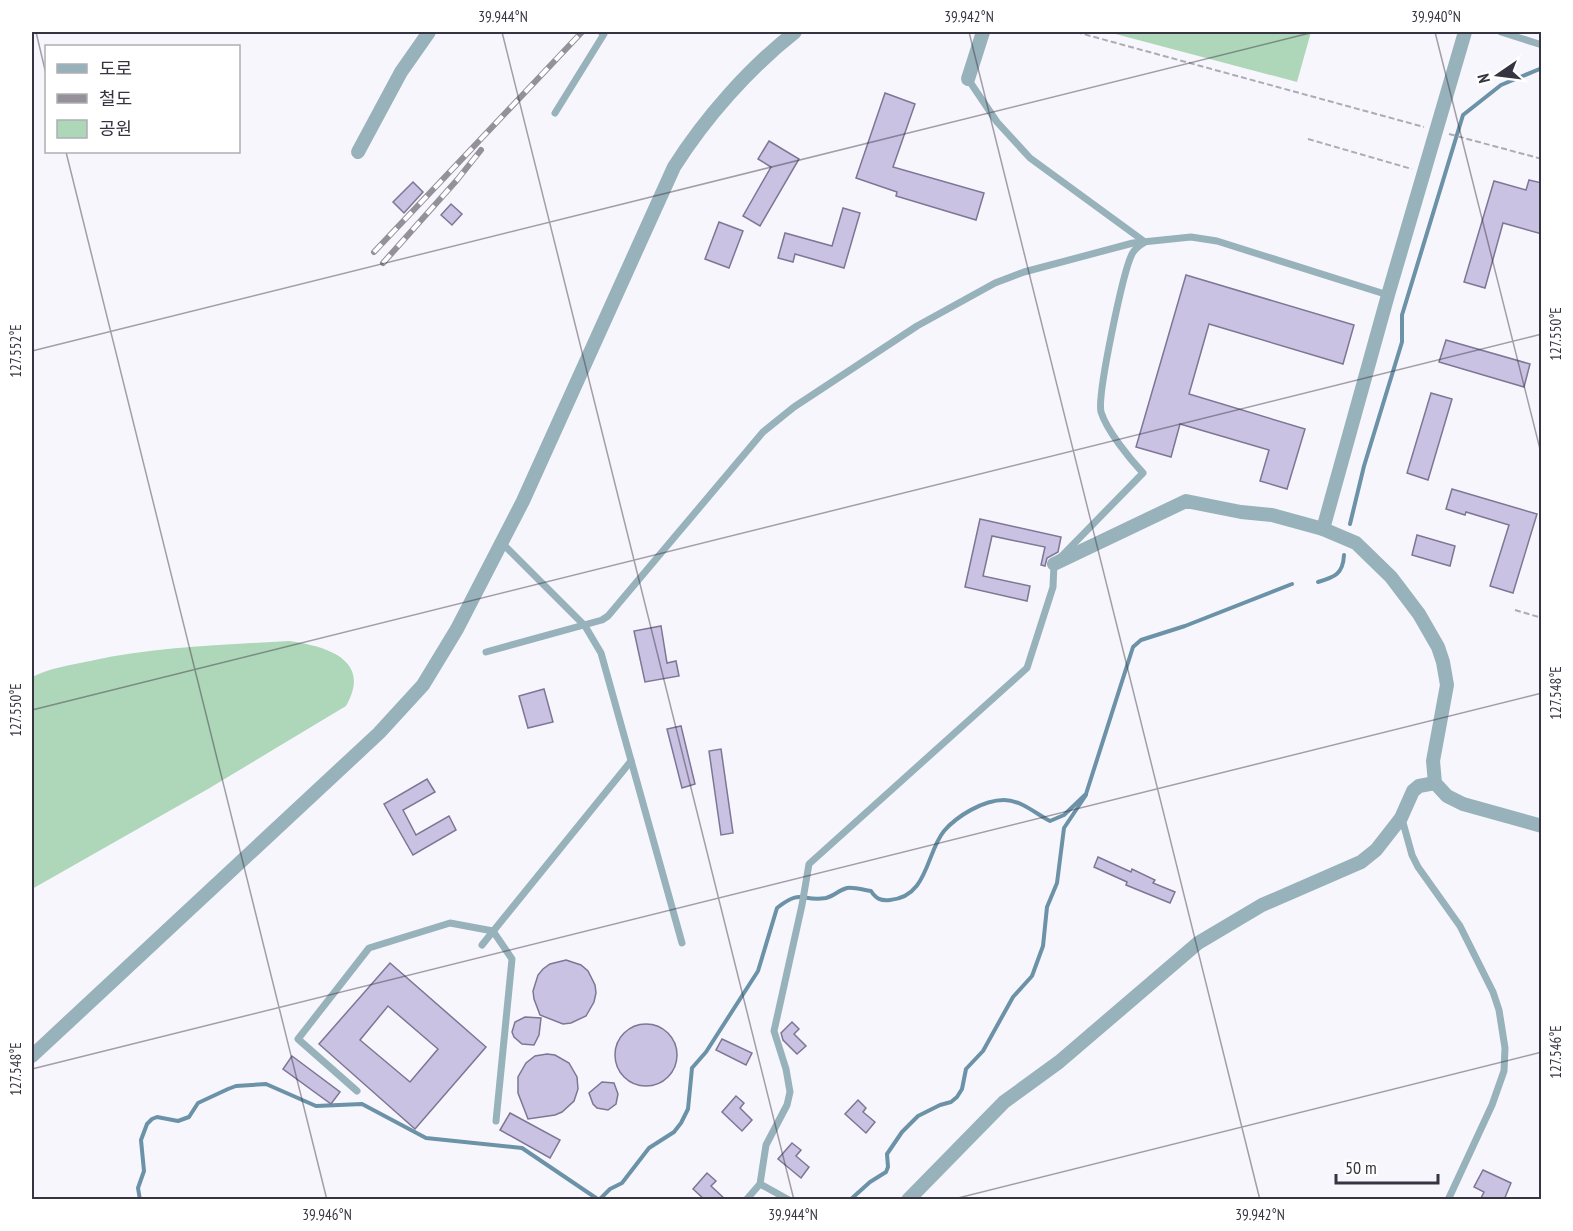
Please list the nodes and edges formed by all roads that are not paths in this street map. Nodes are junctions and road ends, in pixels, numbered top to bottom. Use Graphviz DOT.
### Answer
graph roads {
  1 [pos="429,32"];
  2 [pos="601,32"];
  3 [pos="795,32"];
  4 [pos="982,32"];
  5 [pos="1465,32"];
  6 [pos="1501,32"];
  7 [pos="1542,45"];
  8 [pos="968,79"];
  9 [pos="555,112"];
  10 [pos="358,152"];
  11 [pos="1145,242"];
  12 [pos="1388,295"];
  13 [pos="1323,528"];
  14 [pos="501,542"];
  15 [pos="1054,564"];
  16 [pos="585,626"];
  17 [pos="486,652"];
  18 [pos="631,761"];
  19 [pos="1435,783"];
  20 [pos="1401,818"];
  21 [pos="1542,826"];
  22 [pos="493,931"];
  23 [pos="682,943"];
  24 [pos="483,945"];
  25 [pos="32,1056"];
  26 [pos="357,1091"];
  27 [pos="496,1121"];
  28 [pos="760,1184"];
  29 [pos="746,1200"];
  30 [pos="789,1200"];
  31 [pos="908,1200"];
  32 [pos="1448,1200"];
  1 -- 10 [label="street"];
  2 -- 9 [label="lane"];
  3 -- 14 [label="street"];
  4 -- 8 [label="street"];
  5 -- 12 [label="street"];
  6 -- 7 [label="lane"];
  8 -- 11 [label="lane"];
  11 -- 12 [label="lane"];
  11 -- 15 [label="lane"];
  11 -- 16 [label="lane"];
  12 -- 13 [label="street"];
  13 -- 15 [label="street"];
  13 -- 19 [label="street"];
  14 -- 16 [label="lane"];
  14 -- 25 [label="street"];
  15 -- 28 [label="lane"];
  16 -- 17 [label="lane"];
  16 -- 18 [label="lane"];
  18 -- 22 [label="lane"];
  18 -- 23 [label="lane"];
  19 -- 20 [label="street"];
  19 -- 21 [label="street"];
  20 -- 31 [label="street"];
  20 -- 32 [label="lane"];
  22 -- 24 [label="lane"];
  22 -- 26 [label="lane"];
  22 -- 27 [label="lane"];
  28 -- 29 [label="lane"];
  28 -- 30 [label="lane"];
}
